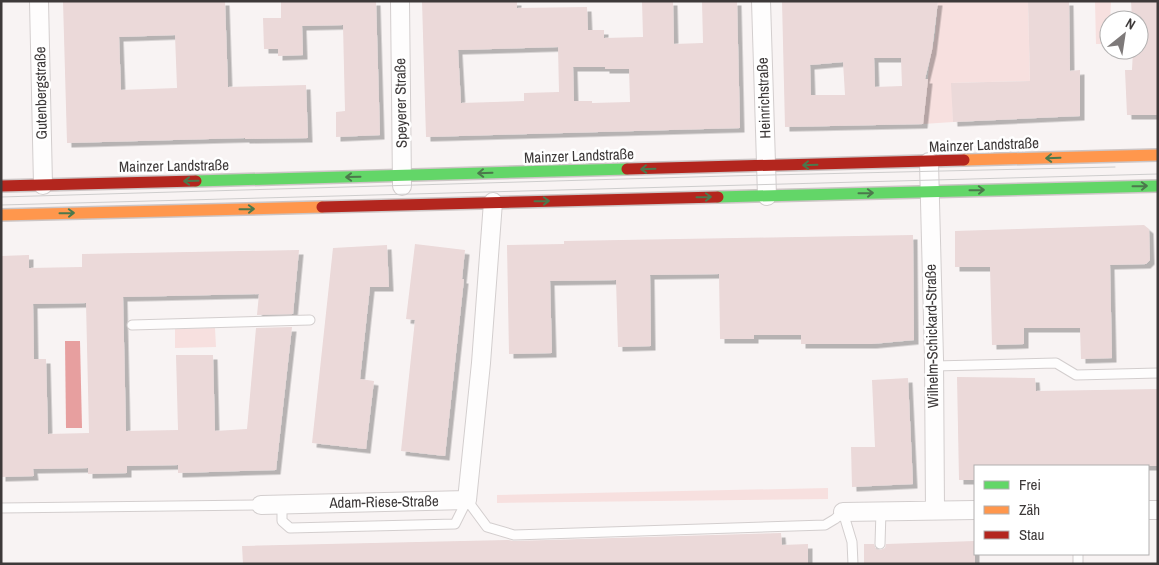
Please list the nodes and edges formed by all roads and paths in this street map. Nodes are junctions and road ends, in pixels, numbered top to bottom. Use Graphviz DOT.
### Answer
graph roads {
  1 [pos="39,1"];
  2 [pos="400,1"];
  3 [pos="761,1"];
  4 [pos="1158,155"];
  5 [pos="929,162"];
  6 [pos="766,166"];
  7 [pos="402,175"];
  8 [pos="1,186"];
  9 [pos="1158,186"];
  10 [pos="43,190"];
  11 [pos="928,192"];
  12 [pos="767,196"];
  13 [pos="493,202"];
  14 [pos="402,205"];
  15 [pos="1,215"];
  16 [pos="310,320"];
  17 [pos="132,325"];
  18 [pos="934,366"];
  19 [pos="1158,373"];
  20 [pos="467,500"];
  21 [pos="282,504"];
  22 [pos="261,505"];
  23 [pos="1,508"];
  24 [pos="935,510"];
  25 [pos="974,510"];
  26 [pos="843,512"];
  27 [pos="881,512"];
  28 [pos="880,544"];
  29 [pos="853,564"];
  1 -- 10 [label="street, Gutenbergstraße"];
  2 -- 7 [label="street, Speyerer Straße"];
  3 -- 6 [label="street, Heinrichstraße"];
  4 -- 5 [label="main road, Mainzer Landstraße, one-way"];
  5 -- 6 [label="main road, Mainzer Landstraße, one-way"];
  5 -- 11 [label="street, Wilhelm-Schickard-Straße"];
  6 -- 7 [label="main road, Mainzer Landstraße, one-way"];
  6 -- 12 [label="street, Heinrichstraße"];
  7 -- 10 [label="main road, Mainzer Landstraße, one-way"];
  7 -- 14 [label="street, Speyerer Straße"];
  8 -- 10 [label="main road, Mainzer Landstraße"];
  11 -- 9 [label="main road, one-way"];
  12 -- 11 [label="main road, one-way"];
  11 -- 18 [label="street, Wilhelm-Schickard-Straße"];
  13 -- 12 [label="main road, one-way"];
  13 -- 14 [label="main road"];
  13 -- 20 [label="street"];
  15 -- 14 [label="main road, one-way"];
  16 -- 17 [label="lane"];
  18 -- 19 [label="lane"];
  18 -- 24 [label="street, Wilhelm-Schickard-Straße"];
  20 -- 21 [label="street, Adam-Riese-Straße"];
  20 -- 21 [label="lane"];
  20 -- 26 [label="lane"];
  21 -- 22 [label="street, Adam-Riese-Straße"];
  22 -- 23 [label="lane, Adam-Riese-Straße"];
  24 -- 25 [label="street"];
  24 -- 27 [label="street"];
  26 -- 27 [label="street"];
  26 -- 29 [label="lane"];
  27 -- 28 [label="lane"];
}
